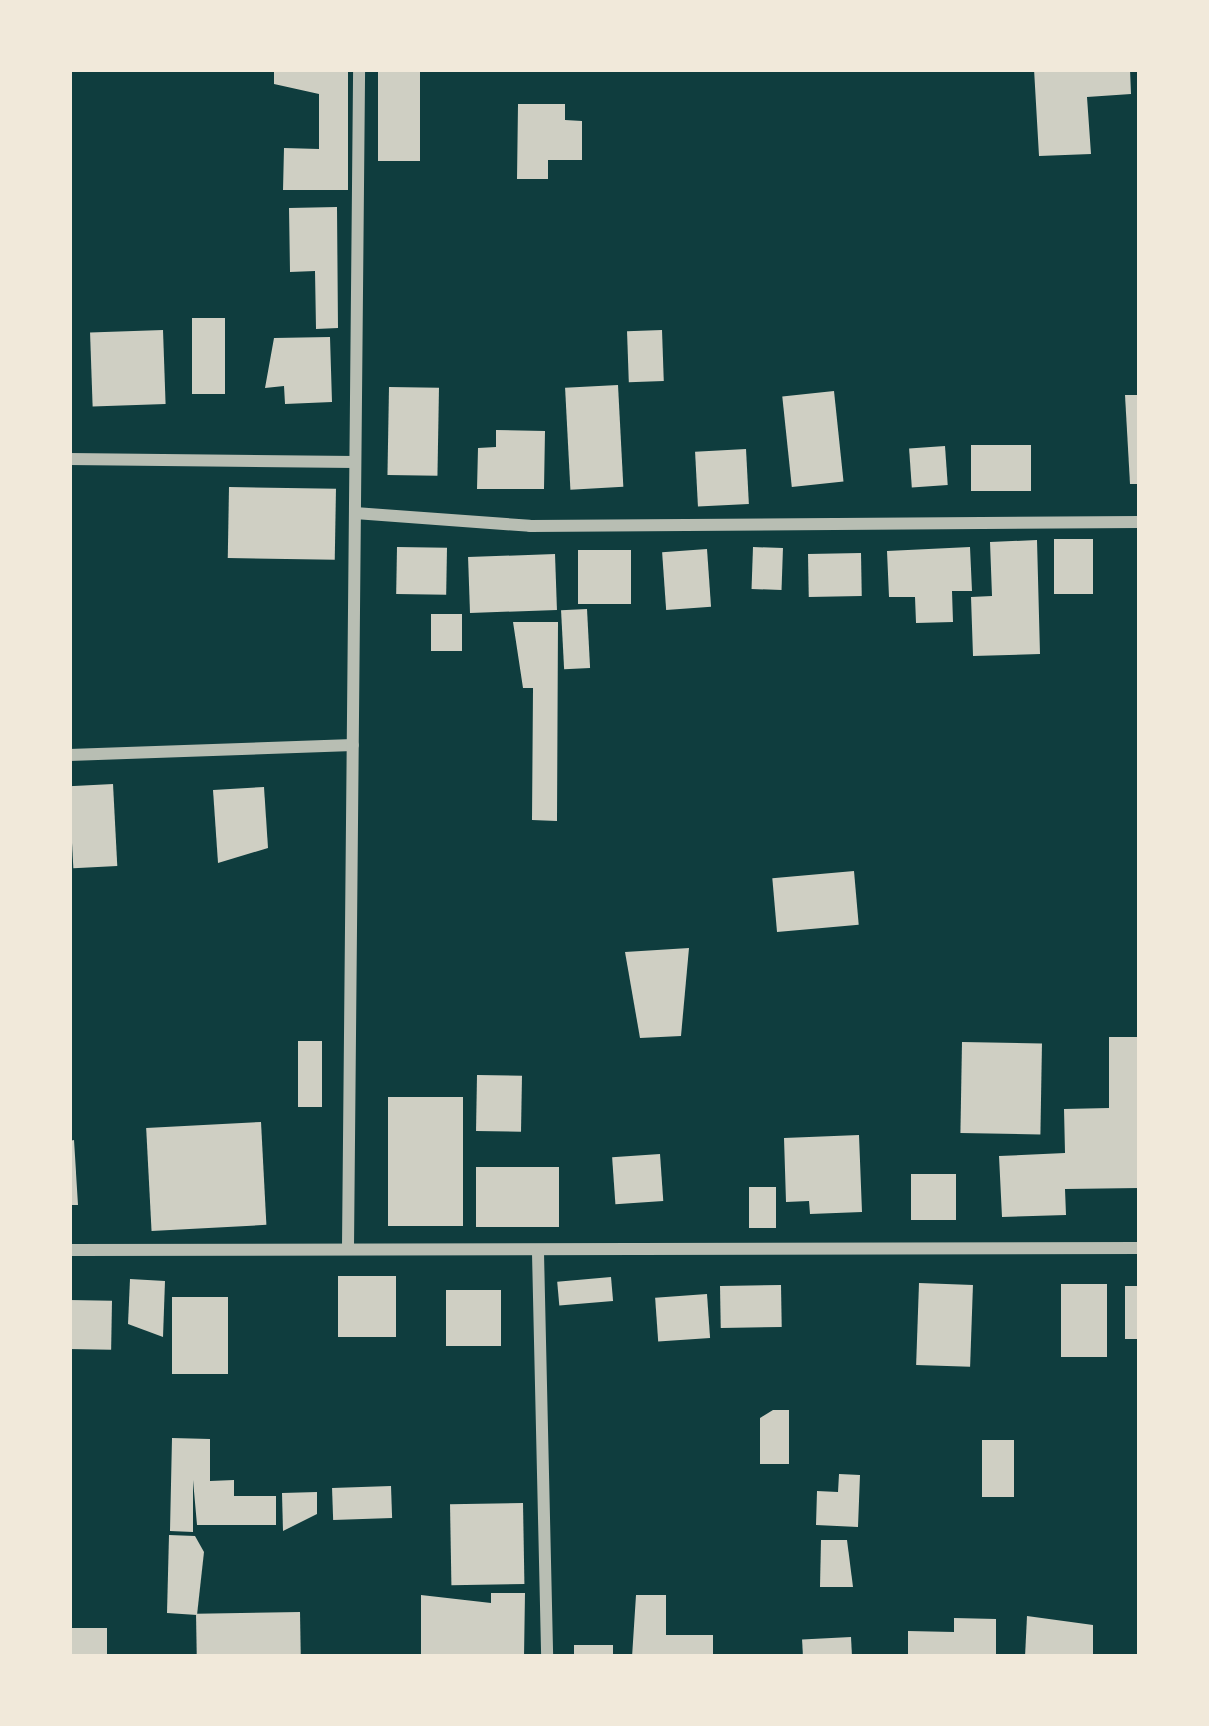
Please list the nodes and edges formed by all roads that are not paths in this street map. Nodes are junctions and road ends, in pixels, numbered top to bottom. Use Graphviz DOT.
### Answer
graph roads {
  1 [pos="359,69"];
  2 [pos="69,459"];
  3 [pos="355,462"];
  4 [pos="355,513"];
  5 [pos="1140,522"];
  6 [pos="353,745"];
  7 [pos="69,755"];
  8 [pos="348,1247"];
  9 [pos="1140,1248"];
  10 [pos="69,1250"];
  11 [pos="538,1252"];
  12 [pos="548,1657"];
  1 -- 3 [label="street"];
  2 -- 3 [label="street"];
  3 -- 4 [label="street"];
  4 -- 5 [label="street"];
  4 -- 6 [label="street"];
  6 -- 7 [label="street"];
  6 -- 8 [label="street"];
  8 -- 10 [label="street"];
  8 -- 11 [label="street"];
  9 -- 11 [label="street"];
  11 -- 12 [label="street"];
}
